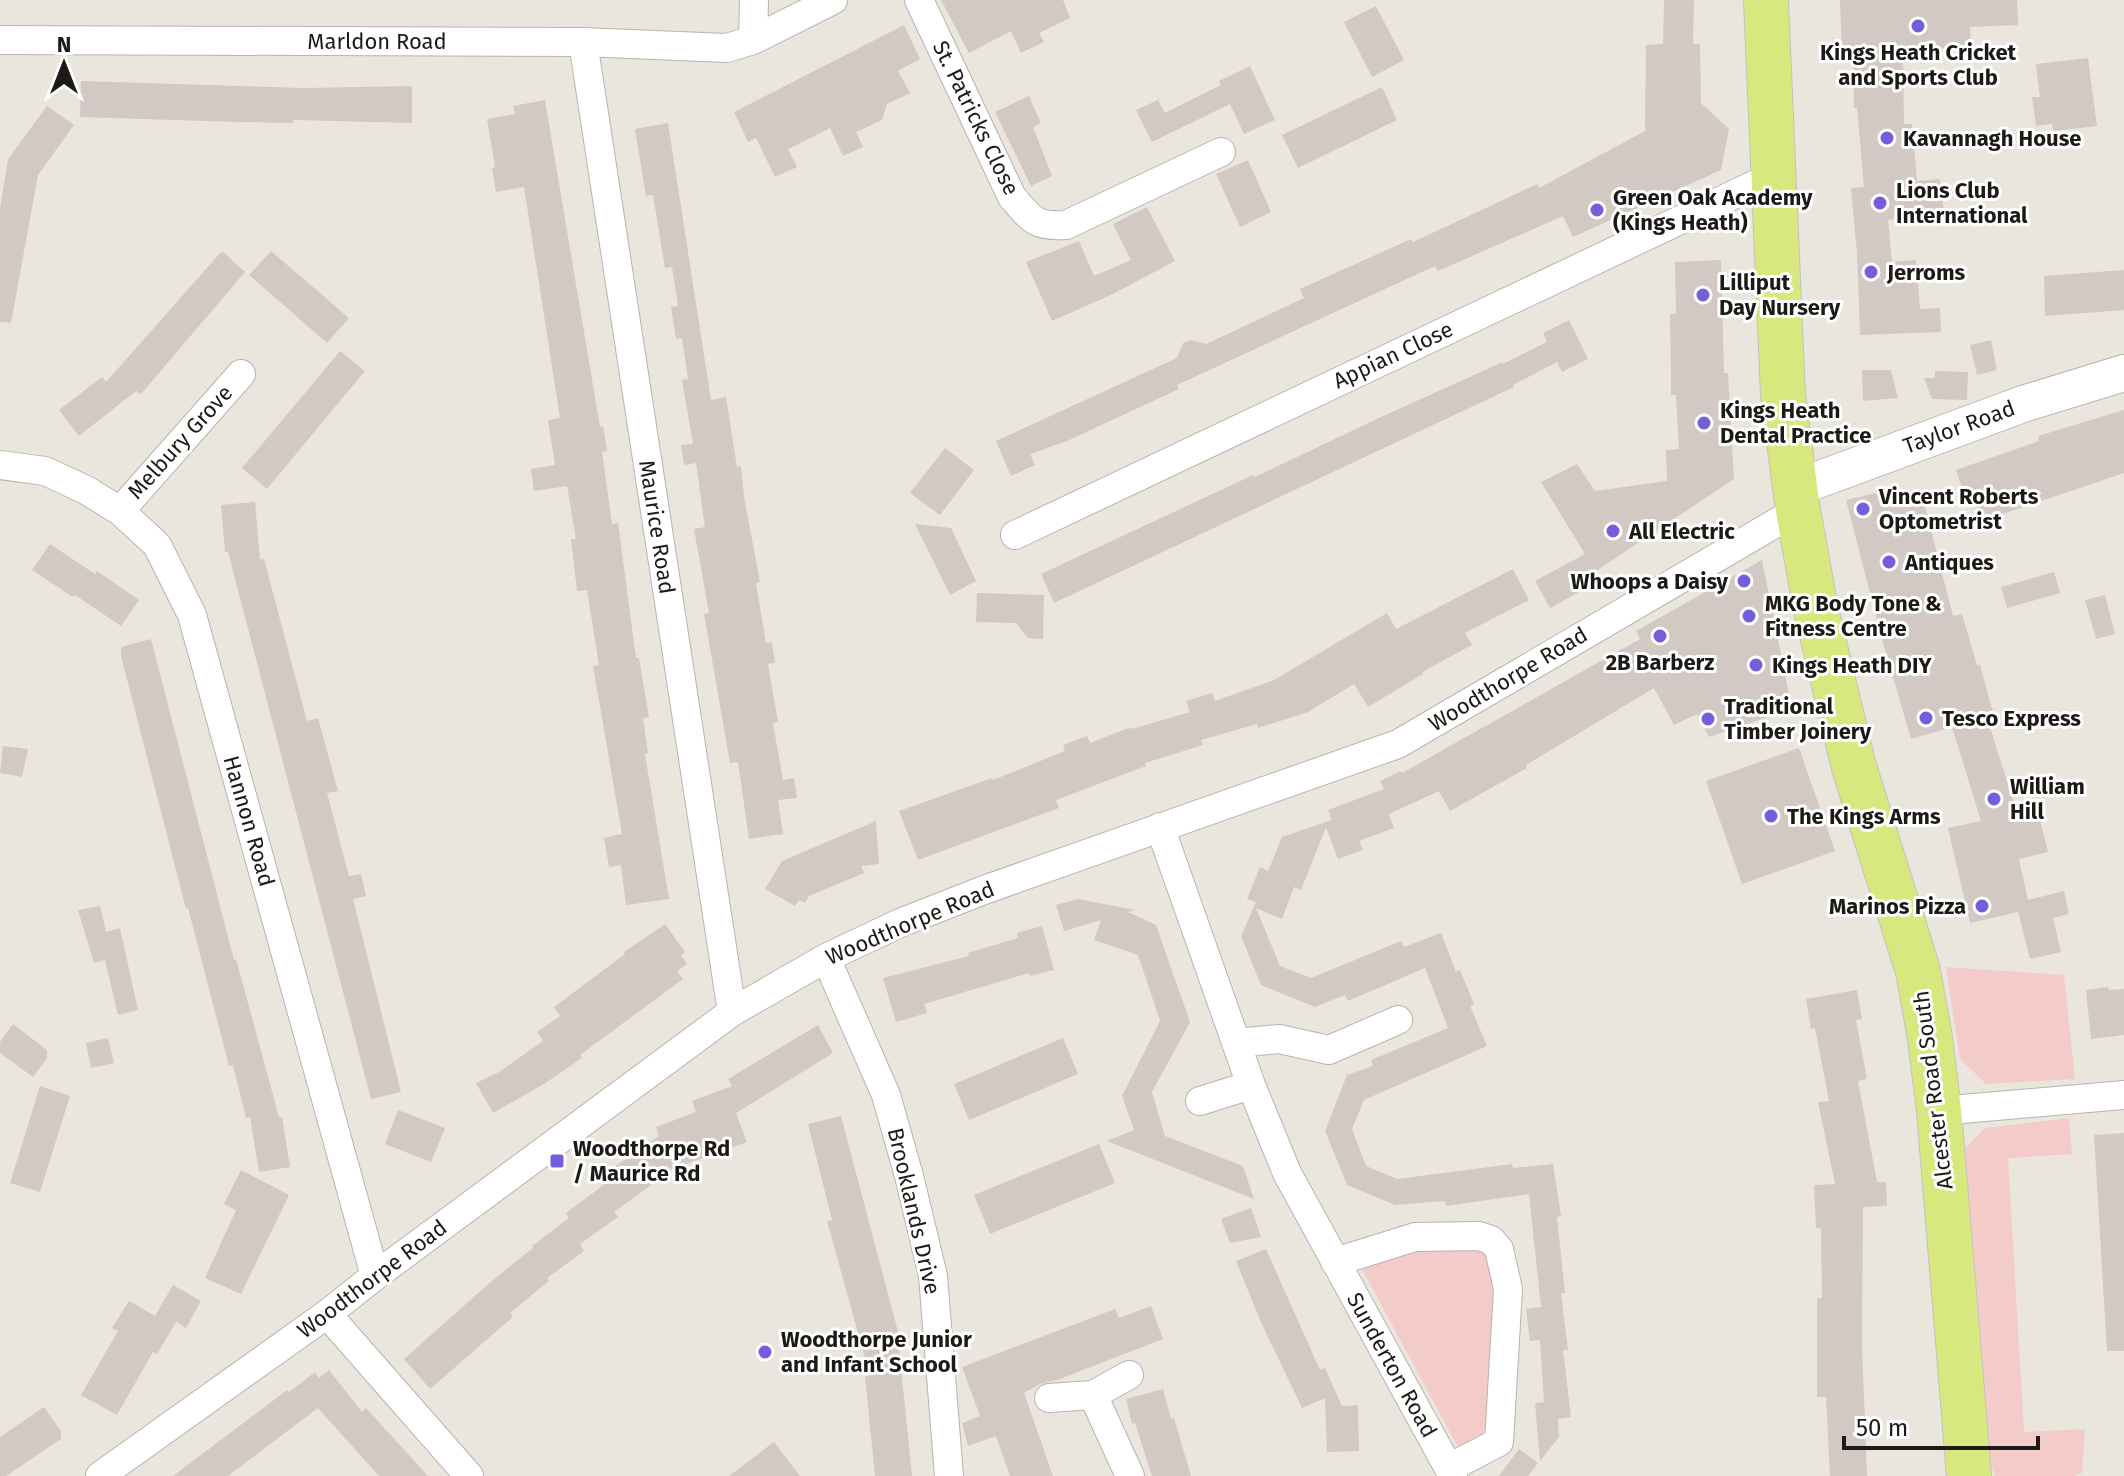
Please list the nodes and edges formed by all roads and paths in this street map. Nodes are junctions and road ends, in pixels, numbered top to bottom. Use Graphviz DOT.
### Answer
graph roads {
  1 [pos="754,0"];
  2 [pos="833,0"];
  3 [pos="919,0"];
  4 [pos="1766,0"];
  5 [pos="0,40"];
  6 [pos="753,40"];
  7 [pos="583,42"];
  8 [pos="1221,152"];
  9 [pos="1773,176"];
  10 [pos="2124,373"];
  11 [pos="241,374"];
  12 [pos="0,465"];
  13 [pos="1797,499"];
  14 [pos="120,511"];
  15 [pos="1015,535"];
  16 [pos="1160,827"];
  17 [pos="826,958"];
  18 [pos="732,1012"];
  19 [pos="1398,1020"];
  20 [pos="1236,1043"];
  21 [pos="1251,1085"];
  22 [pos="2124,1095"];
  23 [pos="1200,1101"];
  24 [pos="1939,1111"];
  25 [pos="1335,1262"];
  26 [pos="375,1276"];
  27 [pos="327,1314"];
  28 [pos="1129,1375"];
  29 [pos="1093,1395"];
  30 [pos="1049,1398"];
  31 [pos="114,1472"];
  32 [pos="1451,1472"];
  33 [pos="469,1476"];
  34 [pos="949,1476"];
  35 [pos="1130,1476"];
  36 [pos="1969,1476"];
  1 -- 6 [label="street"];
  2 -- 6 [label="street, Marldon Road"];
  3 -- 8 [label="street, St. Patricks Close"];
  4 -- 9 [label="highway, Alcester Road South"];
  5 -- 7 [label="street, Marldon Road"];
  6 -- 7 [label="street, Marldon Road"];
  7 -- 18 [label="street, Maurice Road"];
  9 -- 13 [label="highway, Alcester Road South"];
  9 -- 15 [label="street, Appian Close"];
  10 -- 13 [label="street, Taylor Road"];
  11 -- 14 [label="street, Melbury Grove"];
  12 -- 14 [label="street, Hannon Road"];
  13 -- 16 [label="street, Woodthorpe Road"];
  13 -- 24 [label="highway, Alcester Road South"];
  14 -- 26 [label="street, Hannon Road"];
  16 -- 17 [label="street, Woodthorpe Road"];
  16 -- 20 [label="street, Sunderton Road"];
  17 -- 18 [label="street, Woodthorpe Road"];
  17 -- 34 [label="street, Brooklands Drive"];
  18 -- 26 [label="street, Woodthorpe Road"];
  19 -- 20 [label="street"];
  20 -- 21 [label="street, Sunderton Road"];
  21 -- 23 [label="street"];
  21 -- 25 [label="street, Sunderton Road"];
  22 -- 24 [label="street"];
  24 -- 36 [label="highway, Alcester Road South"];
  25 -- 32 [label="street, Sunderton Road"];
  25 -- 32 [label="street, Sunderton Road"];
  26 -- 27 [label="street, Woodthorpe Road"];
  27 -- 31 [label="street, Woodthorpe Road"];
  27 -- 33 [label="street"];
  28 -- 29 [label="street"];
  29 -- 30 [label="street"];
  29 -- 35 [label="street"];
}
